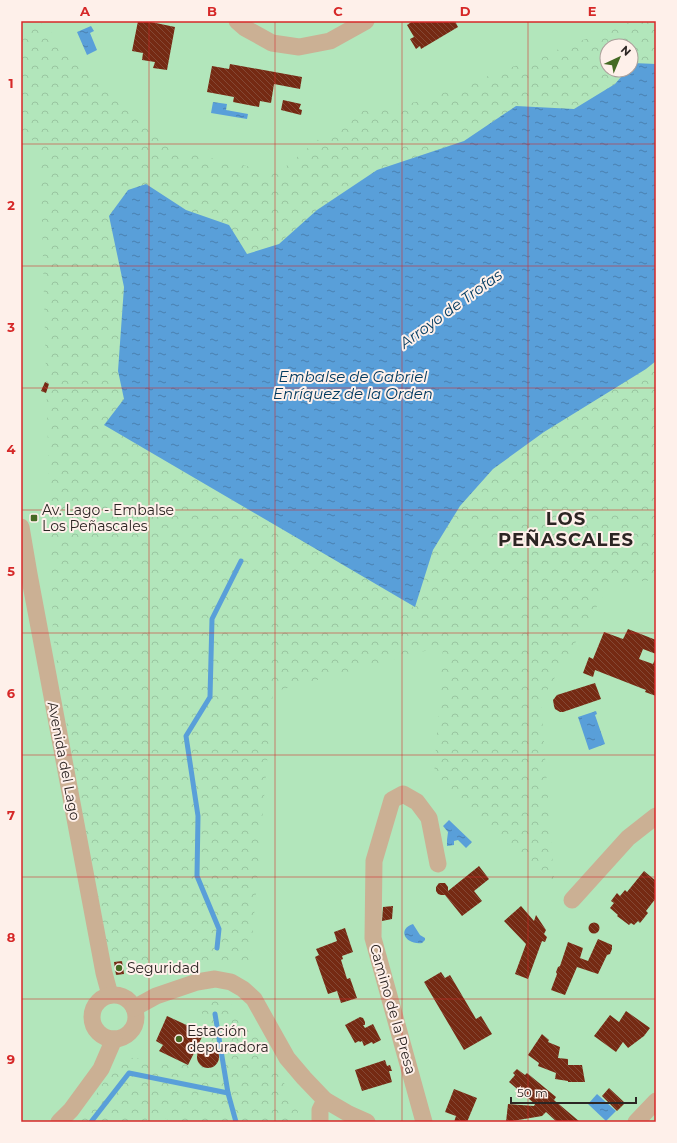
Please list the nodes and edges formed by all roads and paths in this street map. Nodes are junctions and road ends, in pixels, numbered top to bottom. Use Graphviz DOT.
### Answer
graph roads {
  1 [pos="237,21"];
  2 [pos="366,21"];
  3 [pos="21,527"];
  4 [pos="656,816"];
  5 [pos="438,864"];
  6 [pos="572,900"];
  7 [pos="110,995"];
  8 [pos="134,1008"];
  9 [pos="114,1039"];
  10 [pos="326,1100"];
  11 [pos="656,1101"];
  12 [pos="59,1122"];
  13 [pos="320,1122"];
  14 [pos="367,1122"];
  15 [pos="424,1122"];
  16 [pos="636,1122"];
  1 -- 2 [label="street"];
  3 -- 7 [label="street, Avenida del Lago"];
  4 -- 6 [label="street"];
  5 -- 15 [label="street, Camino de la Presa"];
  7 -- 8 [label="street"];
  7 -- 9 [label="street"];
  8 -- 9 [label="street"];
  8 -- 10 [label="street"];
  9 -- 12 [label="street"];
  10 -- 13 [label="street"];
  10 -- 14 [label="street"];
  11 -- 16 [label="street"];
}
